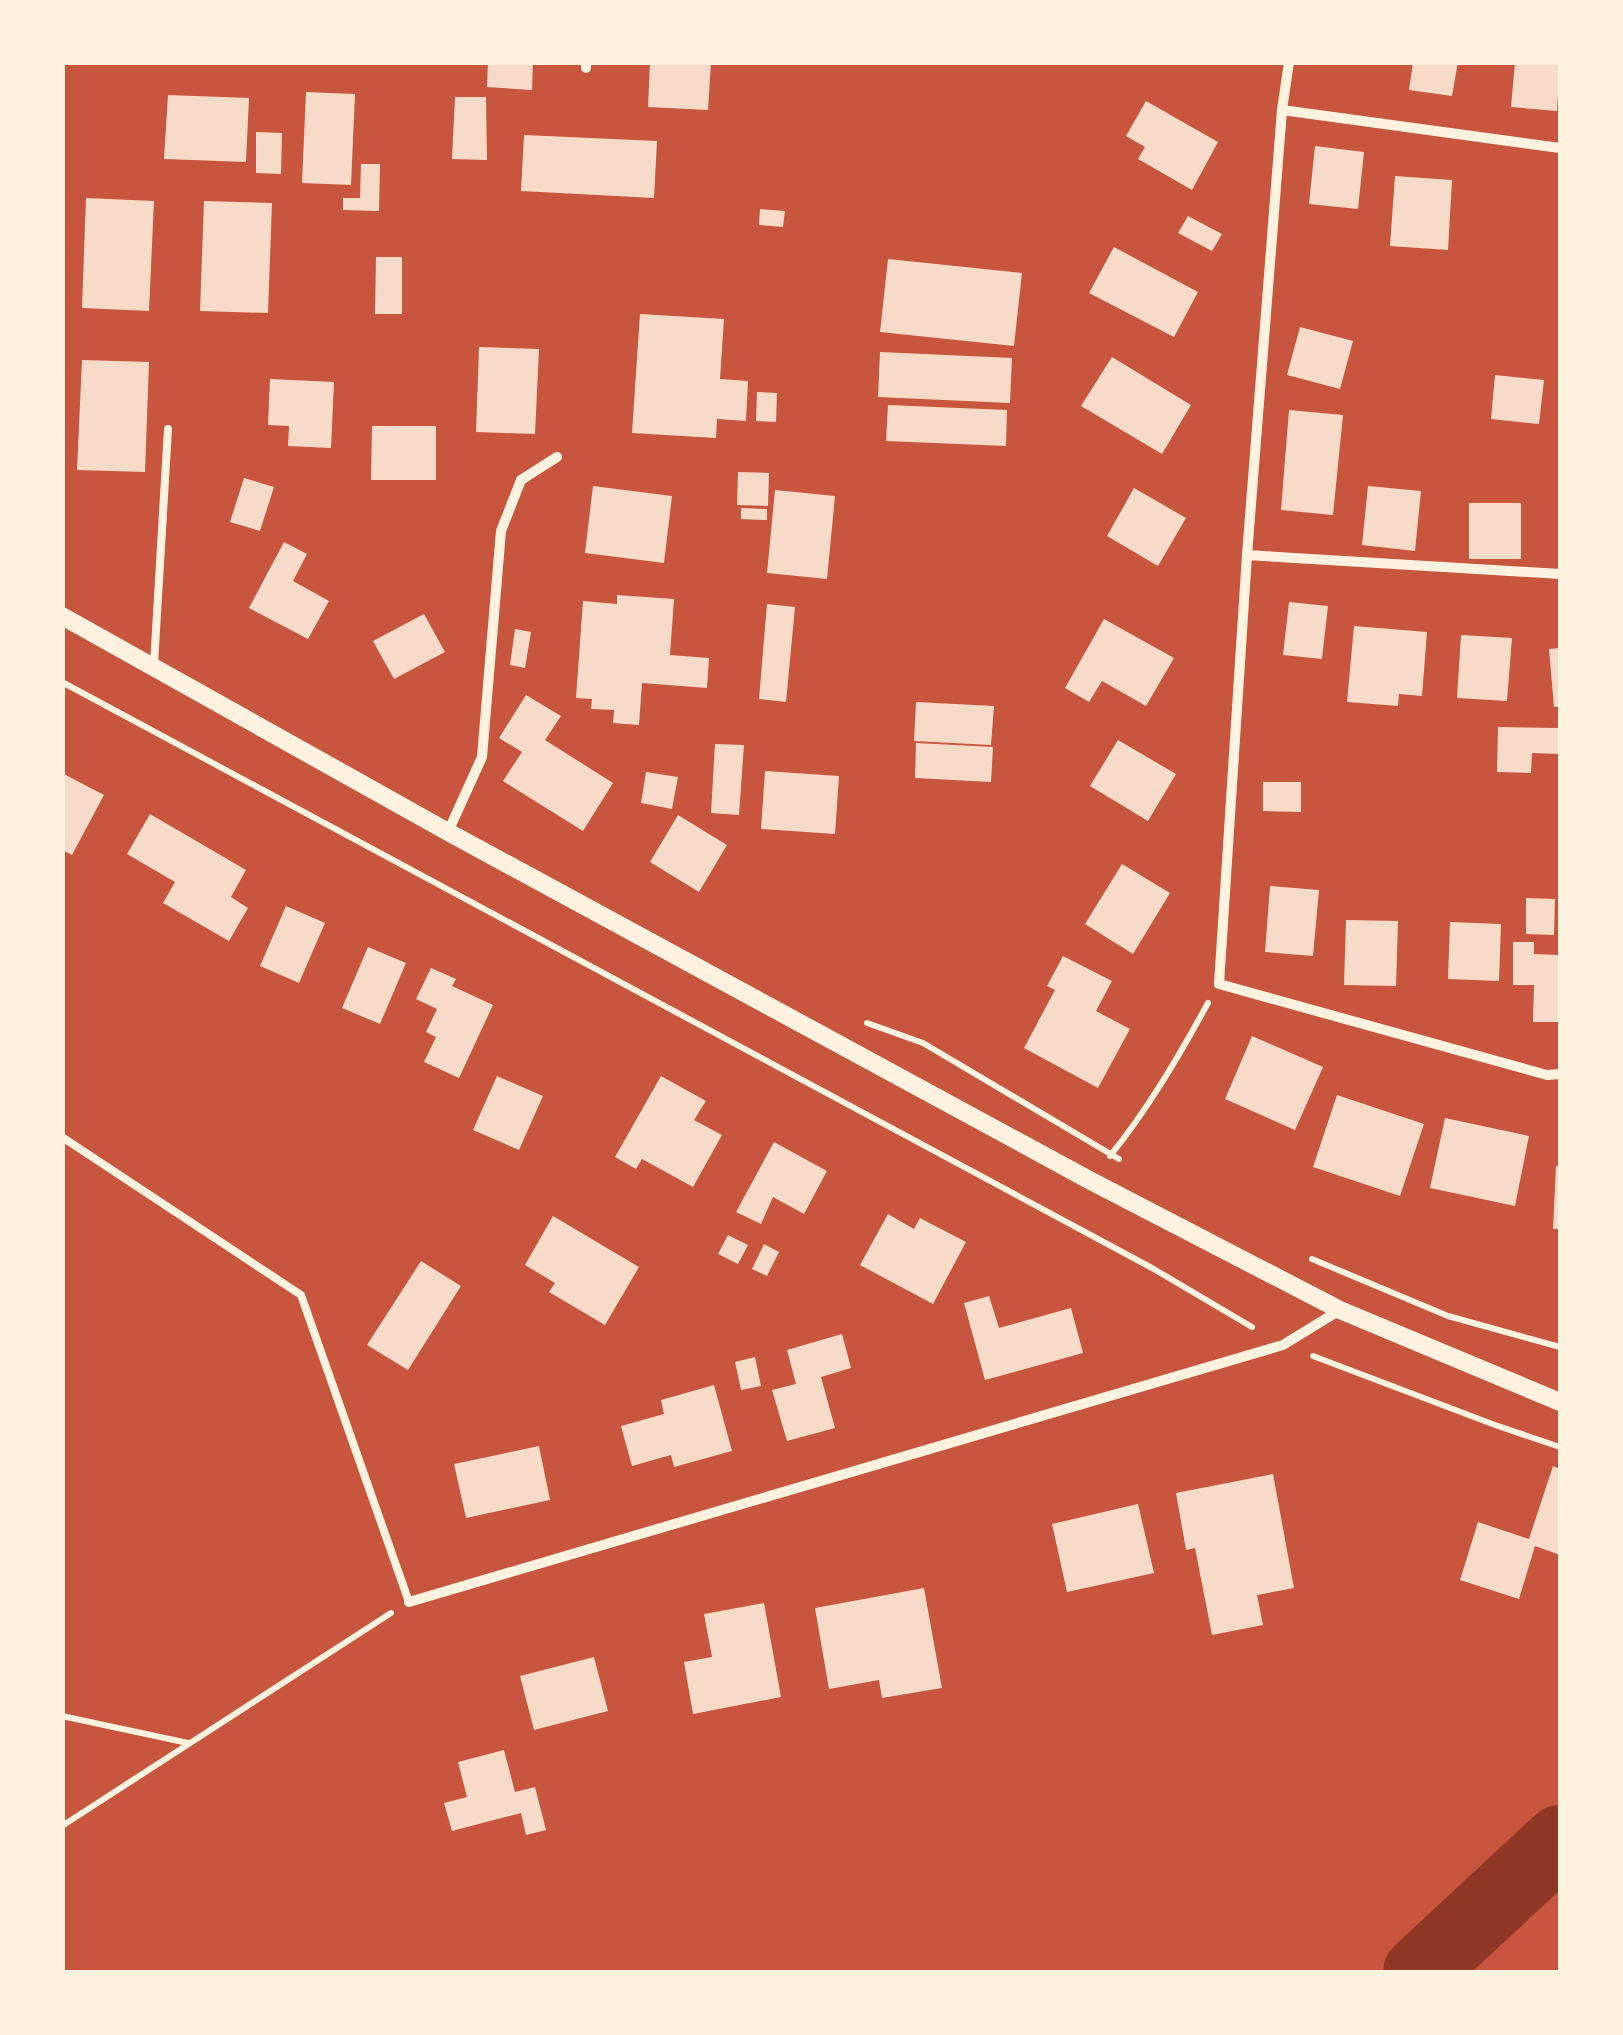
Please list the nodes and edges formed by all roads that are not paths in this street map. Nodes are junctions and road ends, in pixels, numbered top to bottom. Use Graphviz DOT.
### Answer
graph roads {
  1 [pos="1289,62"];
  2 [pos="1282,110"];
  3 [pos="1560,148"];
  4 [pos="168,429"];
  5 [pos="557,457"];
  6 [pos="1247,556"];
  7 [pos="1560,574"];
  8 [pos="62,616"];
  9 [pos="154,666"];
  10 [pos="448,832"];
  11 [pos="1560,1074"];
  12 [pos="62,1137"];
  13 [pos="1340,1310"];
  14 [pos="1560,1402"];
  15 [pos="409,1602"];
  1 -- 2 [label="street"];
  2 -- 3 [label="street"];
  2 -- 6 [label="street"];
  4 -- 9 [label="lane"];
  5 -- 10 [label="street"];
  6 -- 7 [label="street"];
  6 -- 11 [label="street"];
  8 -- 9 [label="street"];
  9 -- 10 [label="street"];
  10 -- 13 [label="street"];
  12 -- 15 [label="lane"];
  13 -- 14 [label="street"];
  13 -- 15 [label="street"];
}
